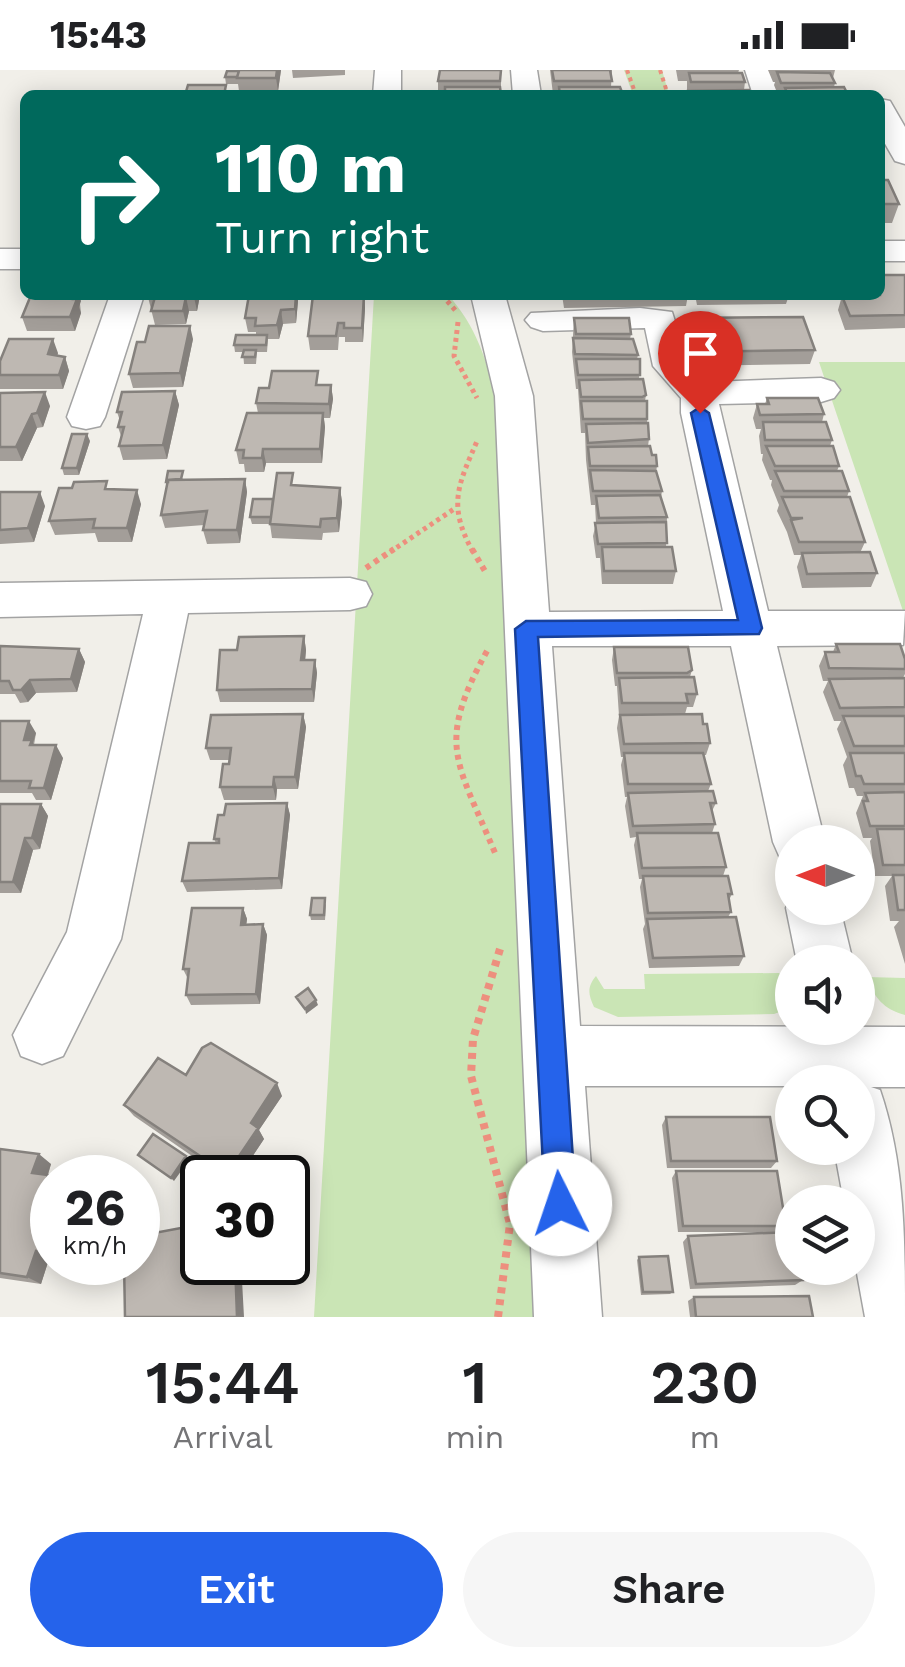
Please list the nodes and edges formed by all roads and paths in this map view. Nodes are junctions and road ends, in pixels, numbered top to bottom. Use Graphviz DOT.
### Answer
graph roads {
  1 [pos="885,116"];
  2 [pos="905,155"];
  3 [pos="125,300"];
  4 [pos="454,300"];
  5 [pos="455,300"];
  6 [pos="491,313"];
  7 [pos="660,319"];
  8 [pos="700,319"];
  9 [pos="544,320"];
  10 [pos="821,390"];
  11 [pos="700,395"];
  12 [pos="482,414"];
  13 [pos="86,418"];
  14 [pos="482,427"];
  15 [pos="454,508"];
  16 [pos="490,580"];
  17 [pos="348,595"];
  18 [pos="169,598"];
  19 [pos="0,600"];
  20 [pos="751,628"];
  21 [pos="902,628"];
  22 [pos="510,634"];
  23 [pos="795,825"];
  24 [pos="497,858"];
  25 [pos="502,935"];
  26 [pos="42,1035"];
  27 [pos="551,1056"];
  28 [pos="905,1057"];
  29 [pos="871,1065"];
  30 [pos="775,1067"];
  31 [pos="869,1165"];
  32 [pos="498,1317"];
  33 [pos="568,1317"];
  34 [pos="900,1317"];
  1 -- 2 [label="street"];
  3 -- 13 [label="street"];
  4 -- 12 [label="path"];
  5 -- 6 [label="street"];
  6 -- 22 [label="street"];
  7 -- 8 [label="street"];
  7 -- 9 [label="street"];
  7 -- 11 [label="street"];
  10 -- 11 [label="street"];
  11 -- 20 [label="street"];
  14 -- 15 [label="path"];
  15 -- 16 [label="path"];
  15 -- 17 [label="path"];
  17 -- 18 [label="street"];
  18 -- 19 [label="street"];
  18 -- 26 [label="street"];
  20 -- 21 [label="street"];
  20 -- 22 [label="street"];
  20 -- 23 [label="street"];
  22 -- 24 [label="path"];
  22 -- 27 [label="street"];
  25 -- 32 [label="path"];
  27 -- 30 [label="street"];
  27 -- 33 [label="street"];
  28 -- 29 [label="street"];
  31 -- 34 [label="street"];
}
